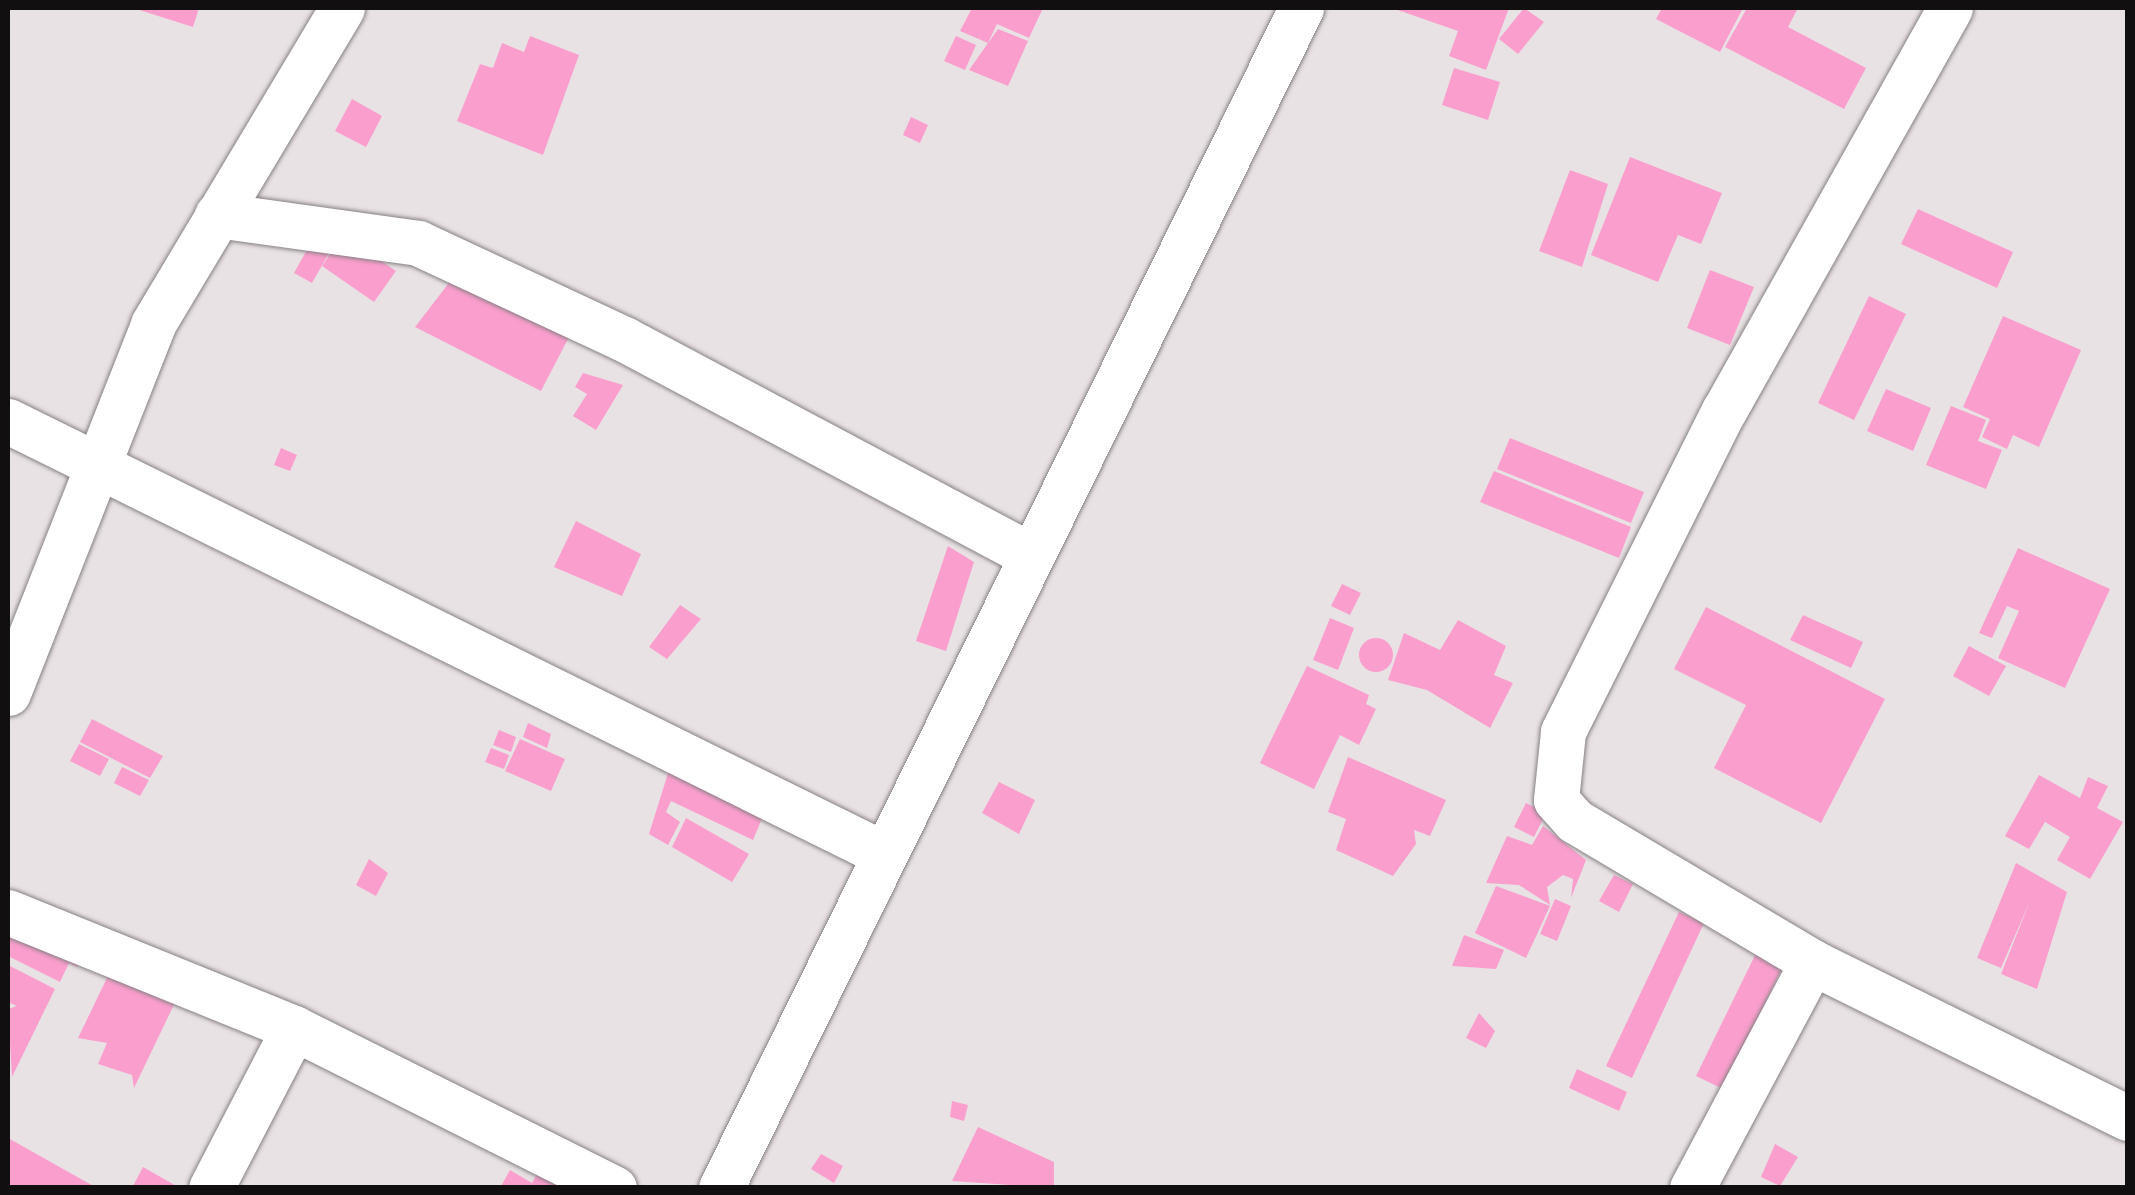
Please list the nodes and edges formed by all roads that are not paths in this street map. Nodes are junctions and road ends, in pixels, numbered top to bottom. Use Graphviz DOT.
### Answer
graph roads {
  1 [pos="342,8"];
  2 [pos="1301,8"];
  3 [pos="1950,8"];
  4 [pos="217,214"];
  5 [pos="8,421"];
  6 [pos="90,466"];
  7 [pos="1027,553"];
  8 [pos="8,693"];
  9 [pos="882,853"];
  10 [pos="8,912"];
  11 [pos="1812,962"];
  12 [pos="294,1028"];
  13 [pos="2128,1118"];
  14 [pos="212,1188"];
  15 [pos="614,1188"];
  16 [pos="720,1188"];
  17 [pos="1692,1188"];
  1 -- 4 [label="street"];
  2 -- 7 [label="street"];
  3 -- 11 [label="street"];
  4 -- 6 [label="street"];
  4 -- 7 [label="street"];
  5 -- 6 [label="street"];
  6 -- 8 [label="street"];
  6 -- 9 [label="street"];
  7 -- 9 [label="street"];
  9 -- 16 [label="street"];
  10 -- 12 [label="street"];
  11 -- 13 [label="street"];
  11 -- 17 [label="street"];
  12 -- 14 [label="street"];
  12 -- 15 [label="street"];
}
